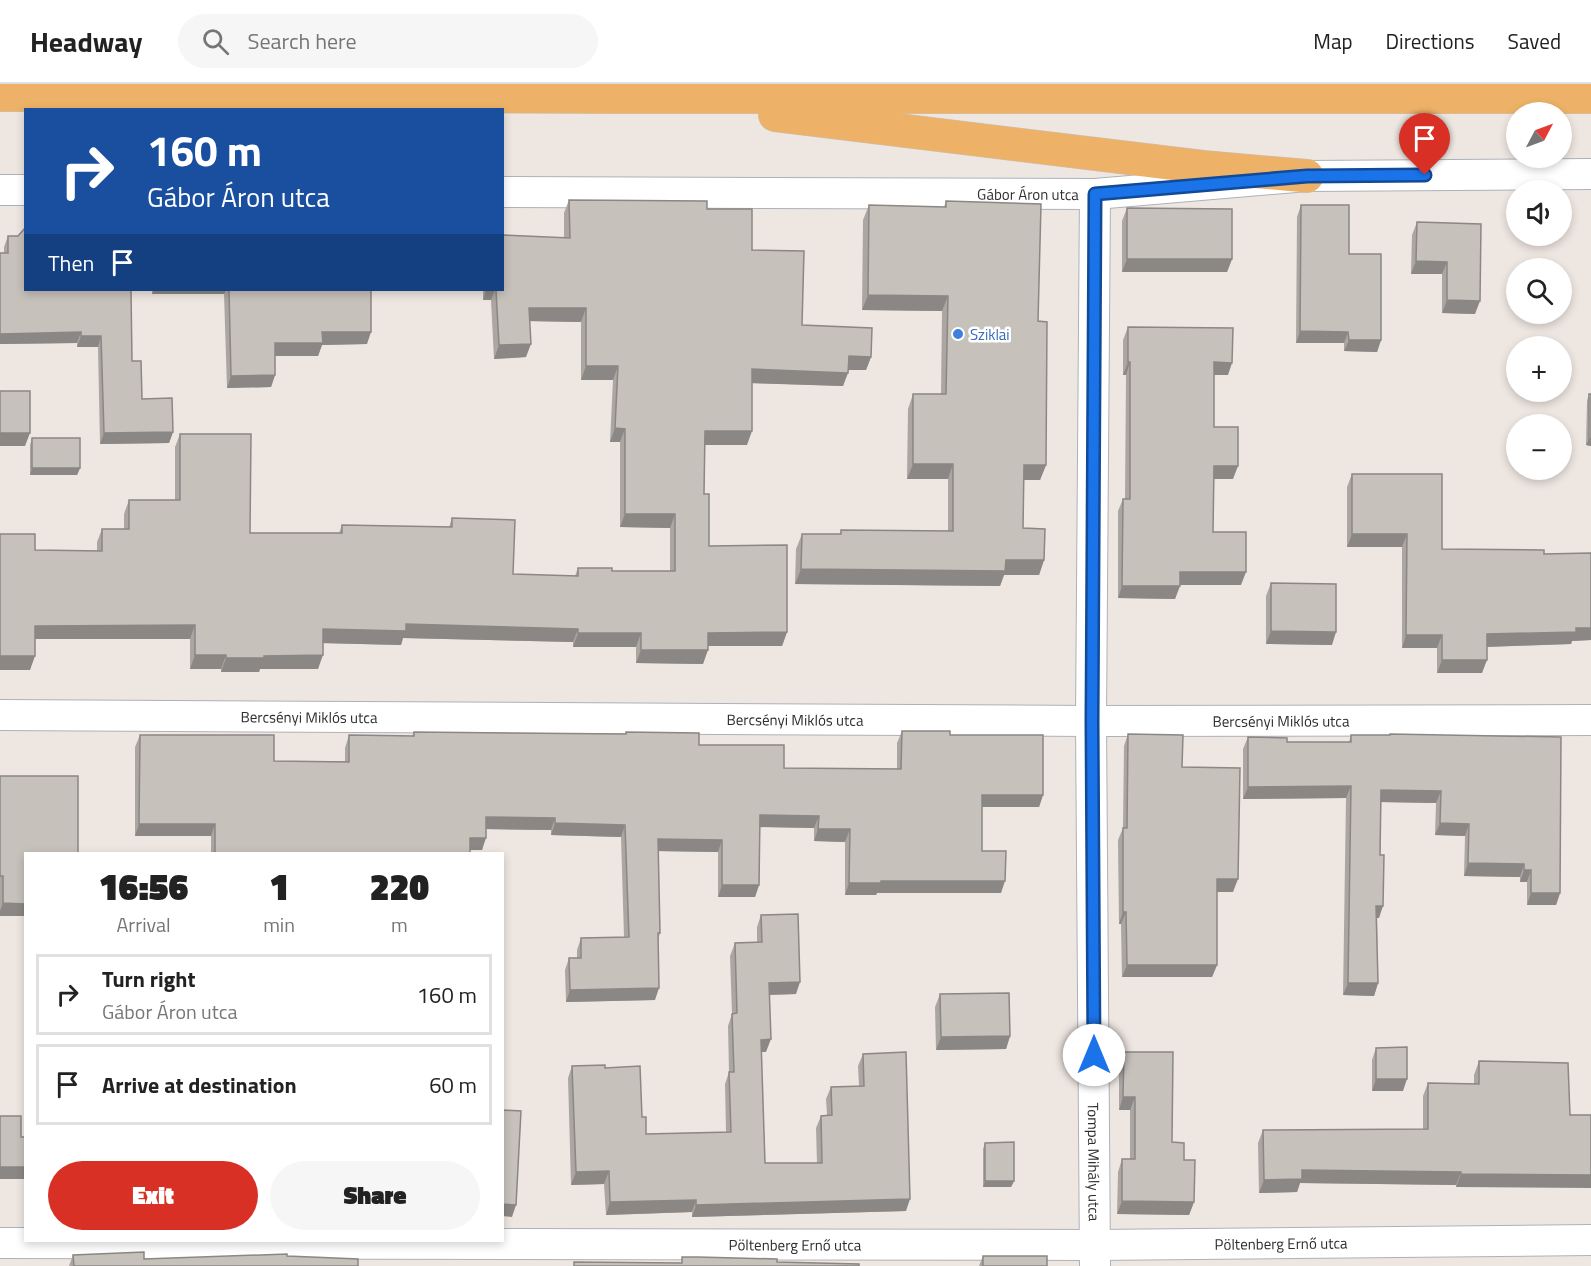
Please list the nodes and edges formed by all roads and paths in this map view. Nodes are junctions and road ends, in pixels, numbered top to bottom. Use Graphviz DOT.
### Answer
graph roads {
  1 [pos="0,95"];
  2 [pos="1591,97"];
  3 [pos="630,98"];
  4 [pos="1591,174"];
  5 [pos="1307,176"];
  6 [pos="0,190"];
  7 [pos="24,190"];
  8 [pos="504,192"];
  9 [pos="1095,194"];
  10 [pos="0,715"];
  11 [pos="1591,720"];
  12 [pos="1092,721"];
  13 [pos="1591,1240"];
  14 [pos="0,1244"];
  15 [pos="1095,1256"];
  1 -- 3 [label="main road"];
  2 -- 3 [label="main road"];
  3 -- 5 [label="main road"];
  4 -- 5 [label="street, Gábor Áron utca"];
  5 -- 9 [label="street, Gábor Áron utca"];
  6 -- 7 [label="street"];
  8 -- 9 [label="street, Gábor Áron utca"];
  9 -- 12 [label="street, Tompa Mihály utca"];
  10 -- 12 [label="street, Bercsényi Miklós utca"];
  11 -- 12 [label="street, Bercsényi Miklós utca"];
  12 -- 15 [label="street, Tompa Mihály utca"];
  13 -- 15 [label="street, Pöltenberg Ernő utca"];
  14 -- 15 [label="street, Pöltenberg Ernő utca"];
}
